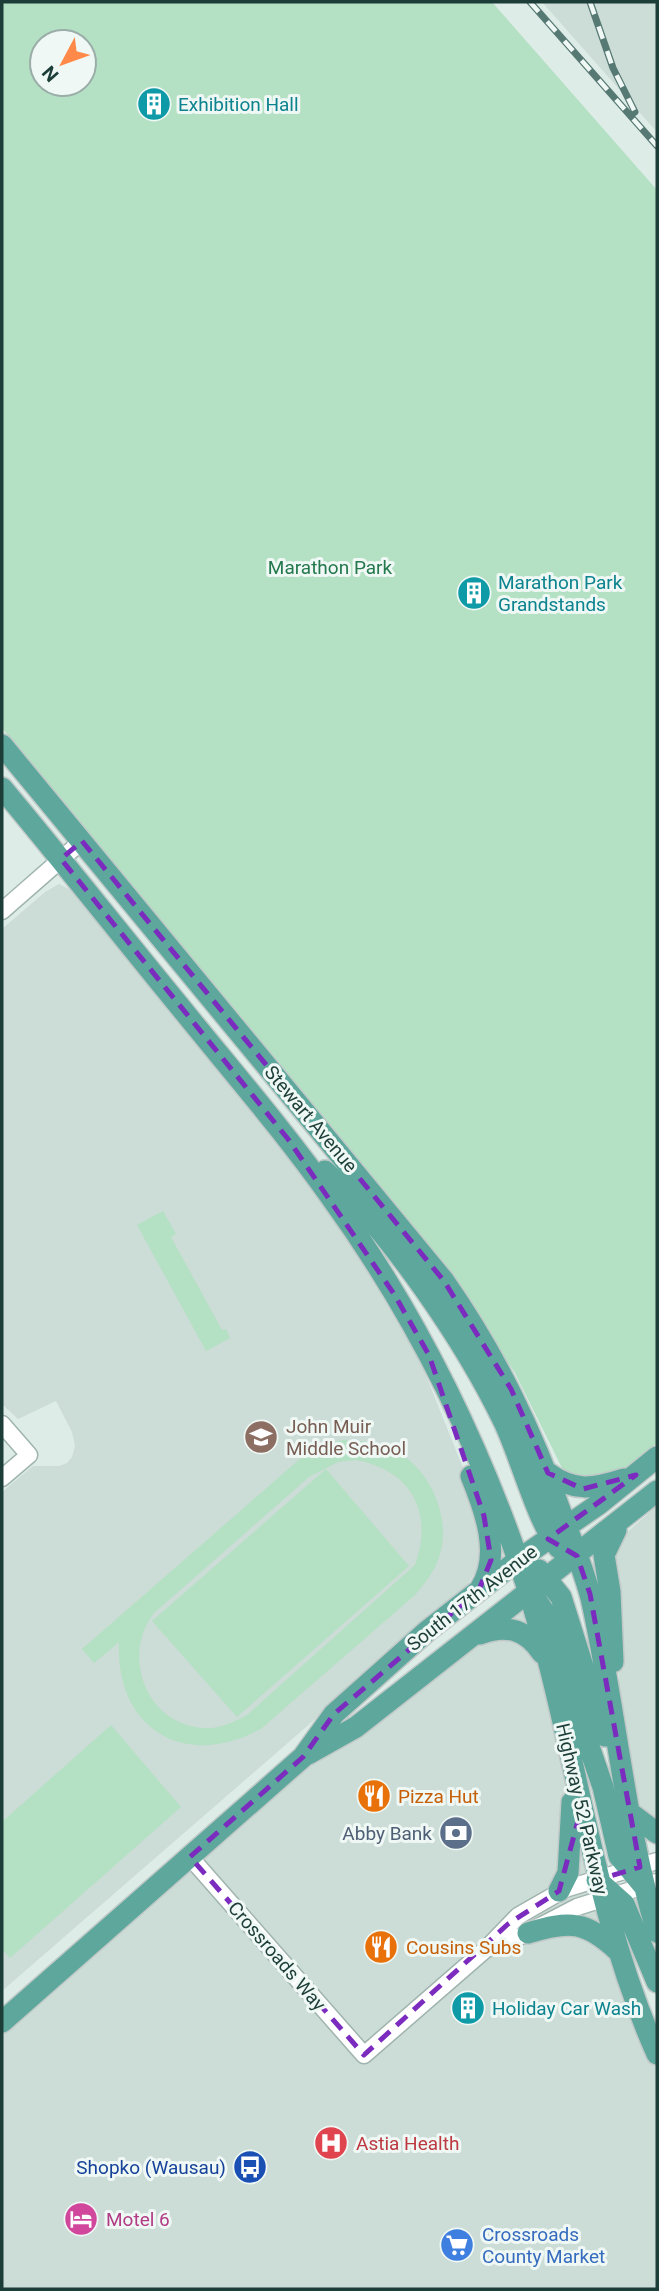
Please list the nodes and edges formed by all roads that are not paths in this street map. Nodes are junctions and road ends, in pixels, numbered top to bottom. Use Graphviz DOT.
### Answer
graph roads {
  1 [pos="2,745"];
  2 [pos="2,788"];
  3 [pos="82,841"];
  4 [pos="61,859"];
  5 [pos="2,911"];
  6 [pos="288,1139"];
  7 [pos="429,1355"];
  8 [pos="2,1424"];
  9 [pos="657,1457"];
  10 [pos="548,1473"];
  11 [pos="636,1475"];
  12 [pos="2,1478"];
  13 [pos="657,1491"];
  14 [pos="626,1519"];
  15 [pos="559,1532"];
  16 [pos="577,1556"];
  17 [pos="519,1560"];
  18 [pos="548,1578"];
  19 [pos="479,1590"];
  20 [pos="528,1594"];
  21 [pos="465,1641"];
  22 [pos="545,1658"];
  23 [pos="612,1723"];
  24 [pos="303,1757"];
  25 [pos="573,1765"];
  26 [pos="621,1771"];
  27 [pos="630,1813"];
  28 [pos="657,1833"];
  29 [pos="190,1857"];
  30 [pos="646,1873"];
  31 [pos="559,1891"];
  32 [pos="605,1891"];
  33 [pos="528,1933"];
  34 [pos="657,1933"];
  35 [pos="486,1949"];
  36 [pos="618,1952"];
  37 [pos="657,1982"];
  38 [pos="2,2022"];
  39 [pos="657,2054"];
  1 -- 3 [label="main road, Stewart Avenue"];
  2 -- 4 [label="main road, Stewart Avenue"];
  3 -- 4 [label="street"];
  3 -- 10 [label="main road, Stewart Avenue"];
  4 -- 5 [label="street"];
  4 -- 6 [label="main road, Stewart Avenue"];
  6 -- 7 [label="main road, Stewart Avenue"];
  6 -- 15 [label="main road"];
  7 -- 17 [label="main road, Stewart Avenue"];
  7 -- 19 [label="main road"];
  8 -- 12 [label="street"];
  9 -- 11 [label="main road, South 17th Avenue"];
  10 -- 11 [label="main road"];
  10 -- 15 [label="main road, Stewart Avenue"];
  11 -- 15 [label="main road, South 17th Avenue"];
  13 -- 14 [label="main road, South 17th Avenue"];
  14 -- 16 [label="main road, South 17th Avenue"];
  14 -- 23 [label="main road"];
  15 -- 16 [label="main road"];
  15 -- 17 [label="main road, South 17th Avenue"];
  16 -- 18 [label="main road, South 17th Avenue"];
  16 -- 23 [label="main road"];
  17 -- 18 [label="main road"];
  17 -- 19 [label="main road, South 17th Avenue"];
  17 -- 20 [label="main road, Highway 52 Parkway"];
  18 -- 20 [label="main road, South 17th Avenue"];
  18 -- 26 [label="main road"];
  19 -- 24 [label="main road, South 17th Avenue"];
  20 -- 21 [label="main road, South 17th Avenue"];
  20 -- 22 [label="main road, Highway 52 Parkway"];
  20 -- 30 [label="main road"];
  21 -- 22 [label="main road"];
  21 -- 24 [label="main road, South 17th Avenue"];
  22 -- 25 [label="main road, Highway 52 Parkway"];
  23 -- 26 [label="main road"];
  24 -- 29 [label="main road, South 17th Avenue"];
  25 -- 31 [label="main road"];
  25 -- 32 [label="main road, Highway 52 Parkway"];
  26 -- 27 [label="main road"];
  27 -- 28 [label="main road"];
  27 -- 30 [label="main road"];
  29 -- 35 [label="street, Crossroads Way"];
  29 -- 38 [label="main road, South 17th Avenue"];
  30 -- 32 [label="street"];
  30 -- 32 [label="street"];
  30 -- 34 [label="main road"];
  31 -- 32 [label="street"];
  31 -- 35 [label="street"];
  32 -- 33 [label="street"];
  32 -- 36 [label="main road, Highway 52 Parkway"];
  32 -- 37 [label="main road"];
  33 -- 35 [label="street"];
  33 -- 36 [label="main road"];
  36 -- 39 [label="main road, Highway 52 Parkway"];
}
